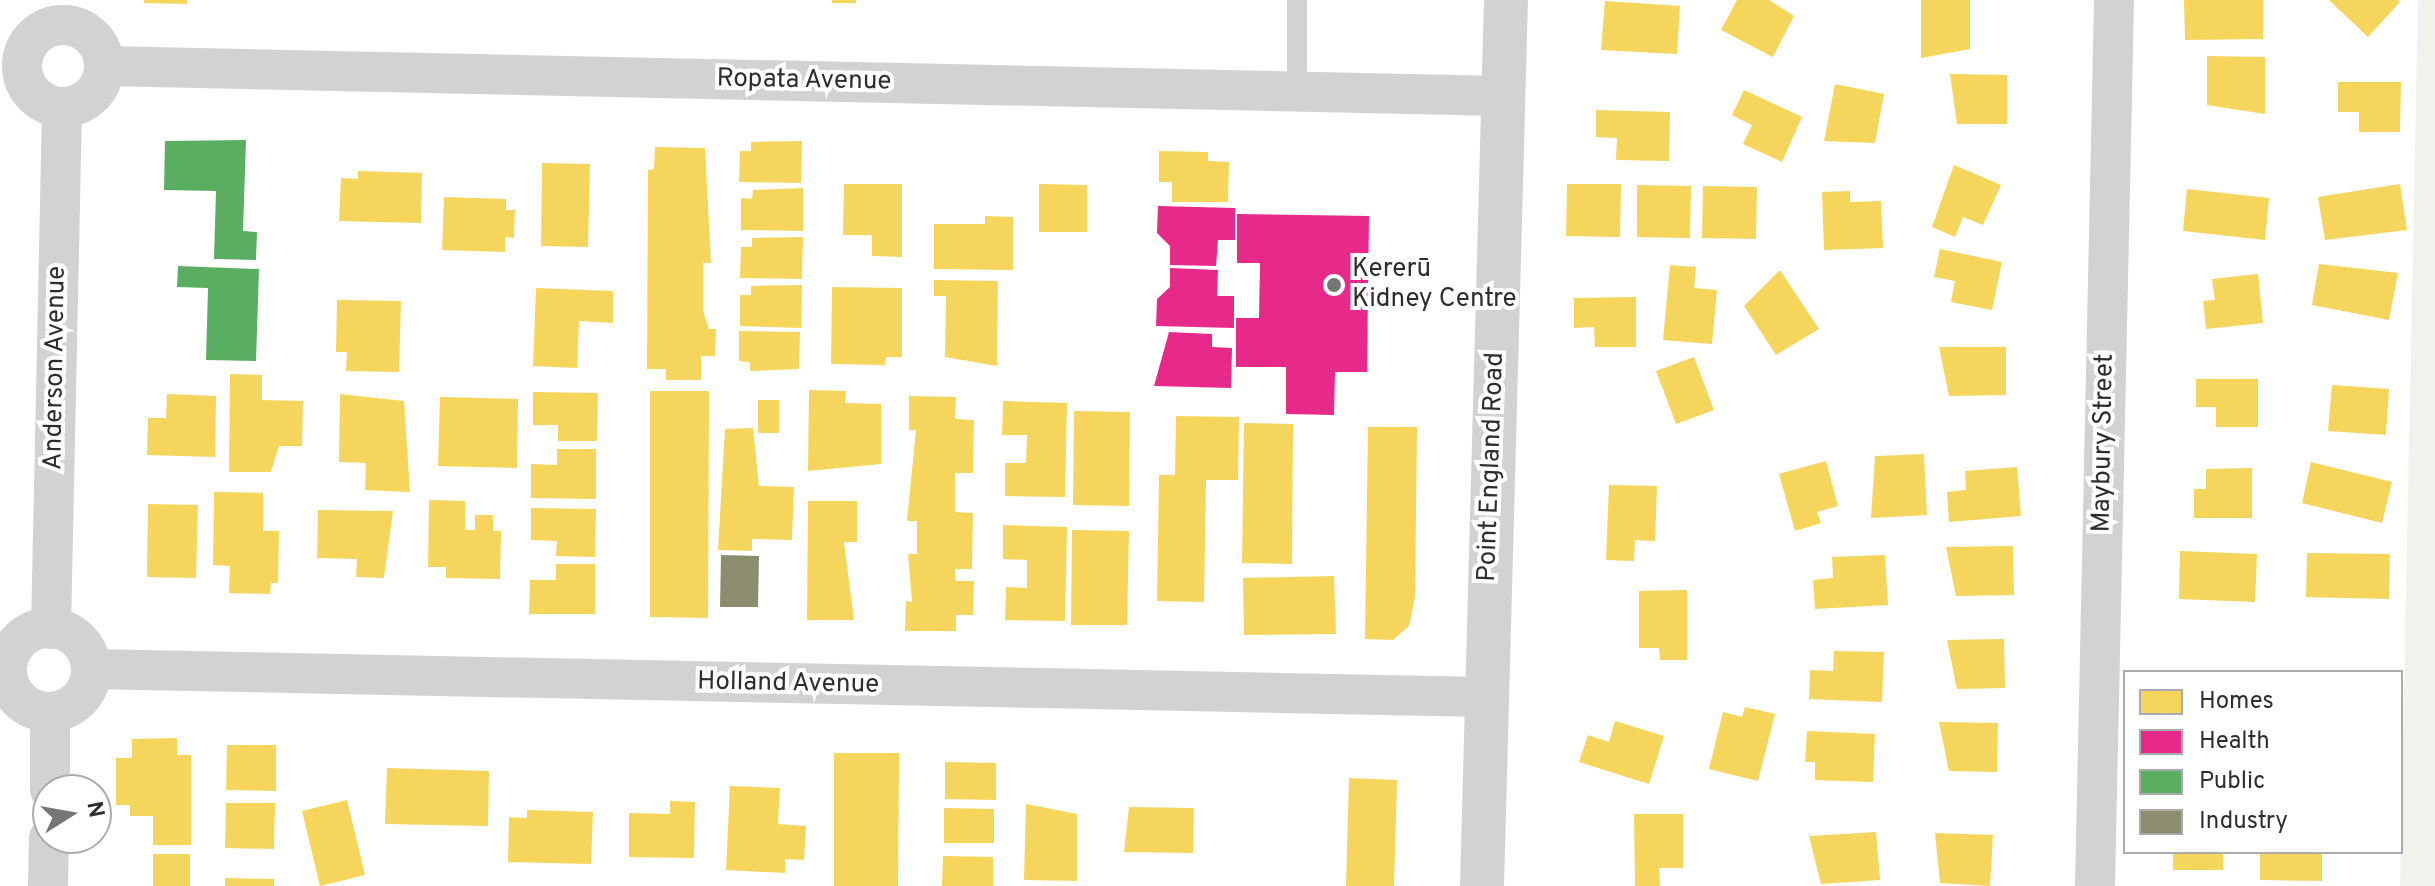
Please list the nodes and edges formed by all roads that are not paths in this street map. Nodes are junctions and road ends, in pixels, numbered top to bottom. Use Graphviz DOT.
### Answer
graph roads {
  1 [pos="1297,0"];
  2 [pos="1506,0"];
  3 [pos="2114,0"];
  4 [pos="63,12"];
  5 [pos="11,62"];
  6 [pos="104,66"];
  7 [pos="1297,92"];
  8 [pos="1503,96"];
  9 [pos="62,107"];
  10 [pos="51,629"];
  11 [pos="4,668"];
  12 [pos="91,669"];
  13 [pos="1485,697"];
  14 [pos="50,713"];
  15 [pos="50,774"];
  16 [pos="49,854"];
  17 [pos="48,886"];
  18 [pos="1482,886"];
  19 [pos="2095,886"];
  1 -- 7 [label="lane"];
  2 -- 8 [label="street, Point England Road"];
  3 -- 19 [label="street, Maybury Street"];
  4 -- 5 [label="street"];
  4 -- 6 [label="street"];
  5 -- 9 [label="street"];
  6 -- 7 [label="street, Ropata Avenue"];
  6 -- 9 [label="street"];
  7 -- 8 [label="street, Ropata Avenue"];
  8 -- 13 [label="street, Point England Road"];
  9 -- 10 [label="street, Anderson Avenue"];
  10 -- 11 [label="street"];
  10 -- 12 [label="street"];
  11 -- 14 [label="street"];
  12 -- 13 [label="street, Holland Avenue"];
  12 -- 14 [label="street"];
  13 -- 18 [label="street, Point England Road"];
  14 -- 15 [label="street"];
  16 -- 17 [label="street"];
}
